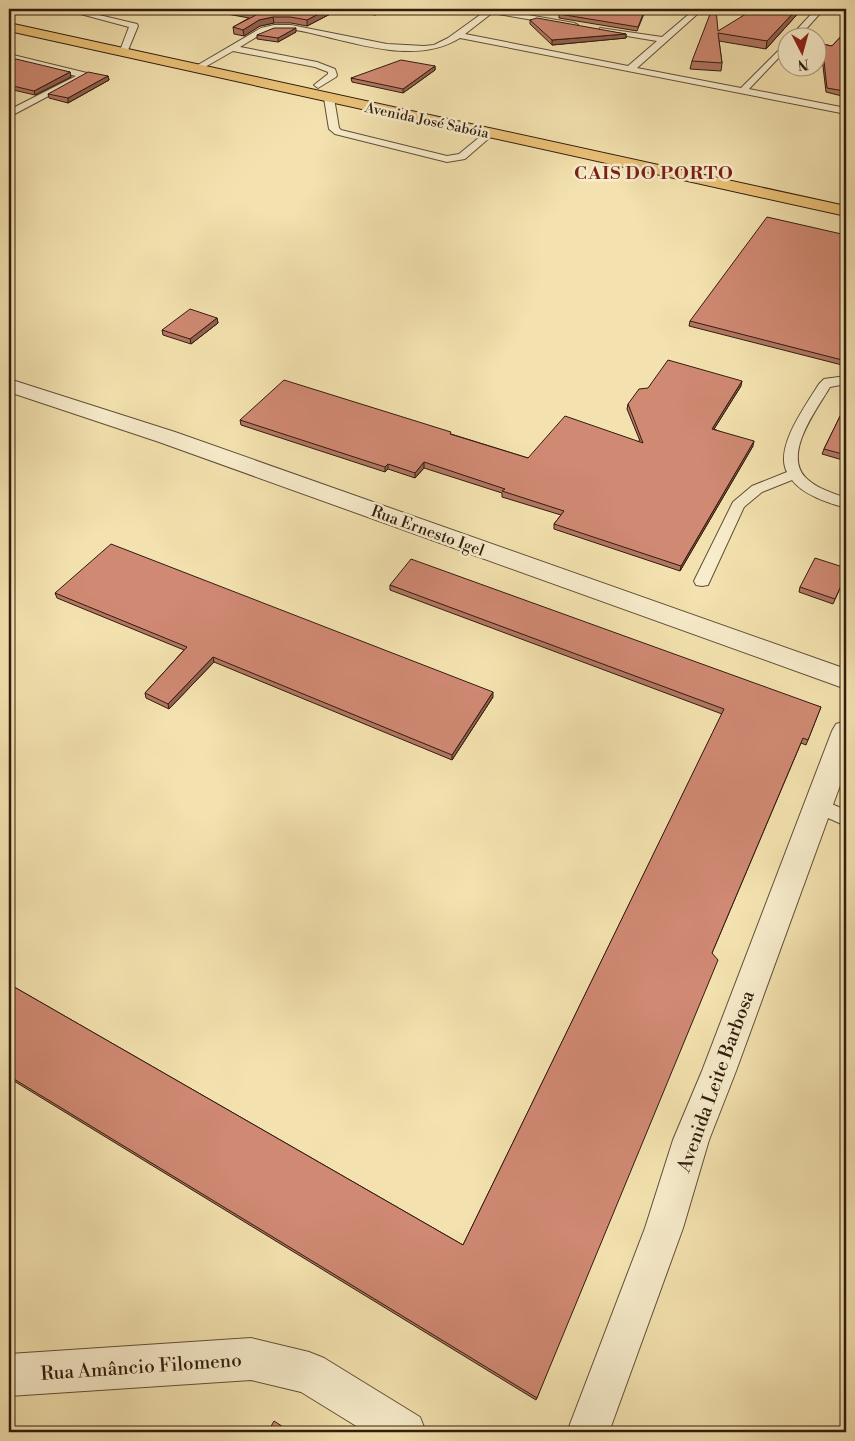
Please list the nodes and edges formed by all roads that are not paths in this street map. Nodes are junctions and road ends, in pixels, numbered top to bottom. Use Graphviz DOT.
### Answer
graph roads {
  1 [pos="66,9"];
  2 [pos="481,9"];
  3 [pos="699,9"];
  4 [pos="820,9"];
  5 [pos="491,10"];
  6 [pos="9,17"];
  7 [pos="586,27"];
  8 [pos="9,28"];
  9 [pos="802,28"];
  10 [pos="596,29"];
  11 [pos="457,35"];
  12 [pos="663,40"];
  13 [pos="125,48"];
  14 [pos="232,48"];
  15 [pos="778,54"];
  16 [pos="9,56"];
  17 [pos="209,61"];
  18 [pos="195,69"];
  19 [pos="630,69"];
  20 [pos="318,85"];
  21 [pos="744,90"];
  22 [pos="329,98"];
  23 [pos="846,111"];
  24 [pos="9,114"];
  25 [pos="490,133"];
  26 [pos="846,200"];
  27 [pos="846,211"];
  28 [pos="846,380"];
  29 [pos="9,385"];
  30 [pos="794,474"];
  31 [pos="846,503"];
  32 [pos="702,581"];
  33 [pos="846,678"];
  34 [pos="846,731"];
  35 [pos="832,811"];
  36 [pos="9,1374"];
  37 [pos="405,1432"];
  38 [pos="588,1432"];
  1 -- 13 [label="lane"];
  2 -- 5 [label="lane"];
  3 -- 12 [label="lane"];
  4 -- 9 [label="lane"];
  5 -- 7 [label="lane"];
  5 -- 11 [label="lane"];
  6 -- 13 [label="main road, Avenida José Sabóia"];
  8 -- 13 [label="main road, Avenida José Sabóia"];
  10 -- 12 [label="lane"];
  11 -- 14 [label="lane"];
  11 -- 19 [label="lane"];
  12 -- 19 [label="lane"];
  13 -- 17 [label="main road, Avenida José Sabóia"];
  13 -- 18 [label="main road, Avenida José Sabóia"];
  14 -- 17 [label="lane"];
  14 -- 20 [label="lane"];
  15 -- 21 [label="lane"];
  16 -- 24 [label="lane"];
  17 -- 18 [label="lane"];
  17 -- 20 [label="main road, Avenida José Sabóia"];
  18 -- 22 [label="main road, Avenida José Sabóia"];
  19 -- 21 [label="lane"];
  20 -- 26 [label="main road, Avenida José Sabóia"];
  21 -- 23 [label="lane"];
  22 -- 25 [label="main road, Avenida José Sabóia"];
  22 -- 25 [label="lane"];
  25 -- 27 [label="main road, Avenida José Sabóia"];
  28 -- 30 [label="lane"];
  29 -- 33 [label="street, Rua Ernesto Igel"];
  30 -- 31 [label="lane"];
  30 -- 32 [label="lane"];
  34 -- 35 [label="street, Avenida Leite Barbosa"];
  35 -- 38 [label="street, Avenida Leite Barbosa"];
  36 -- 37 [label="street, Rua Amâncio Filomeno"];
}
